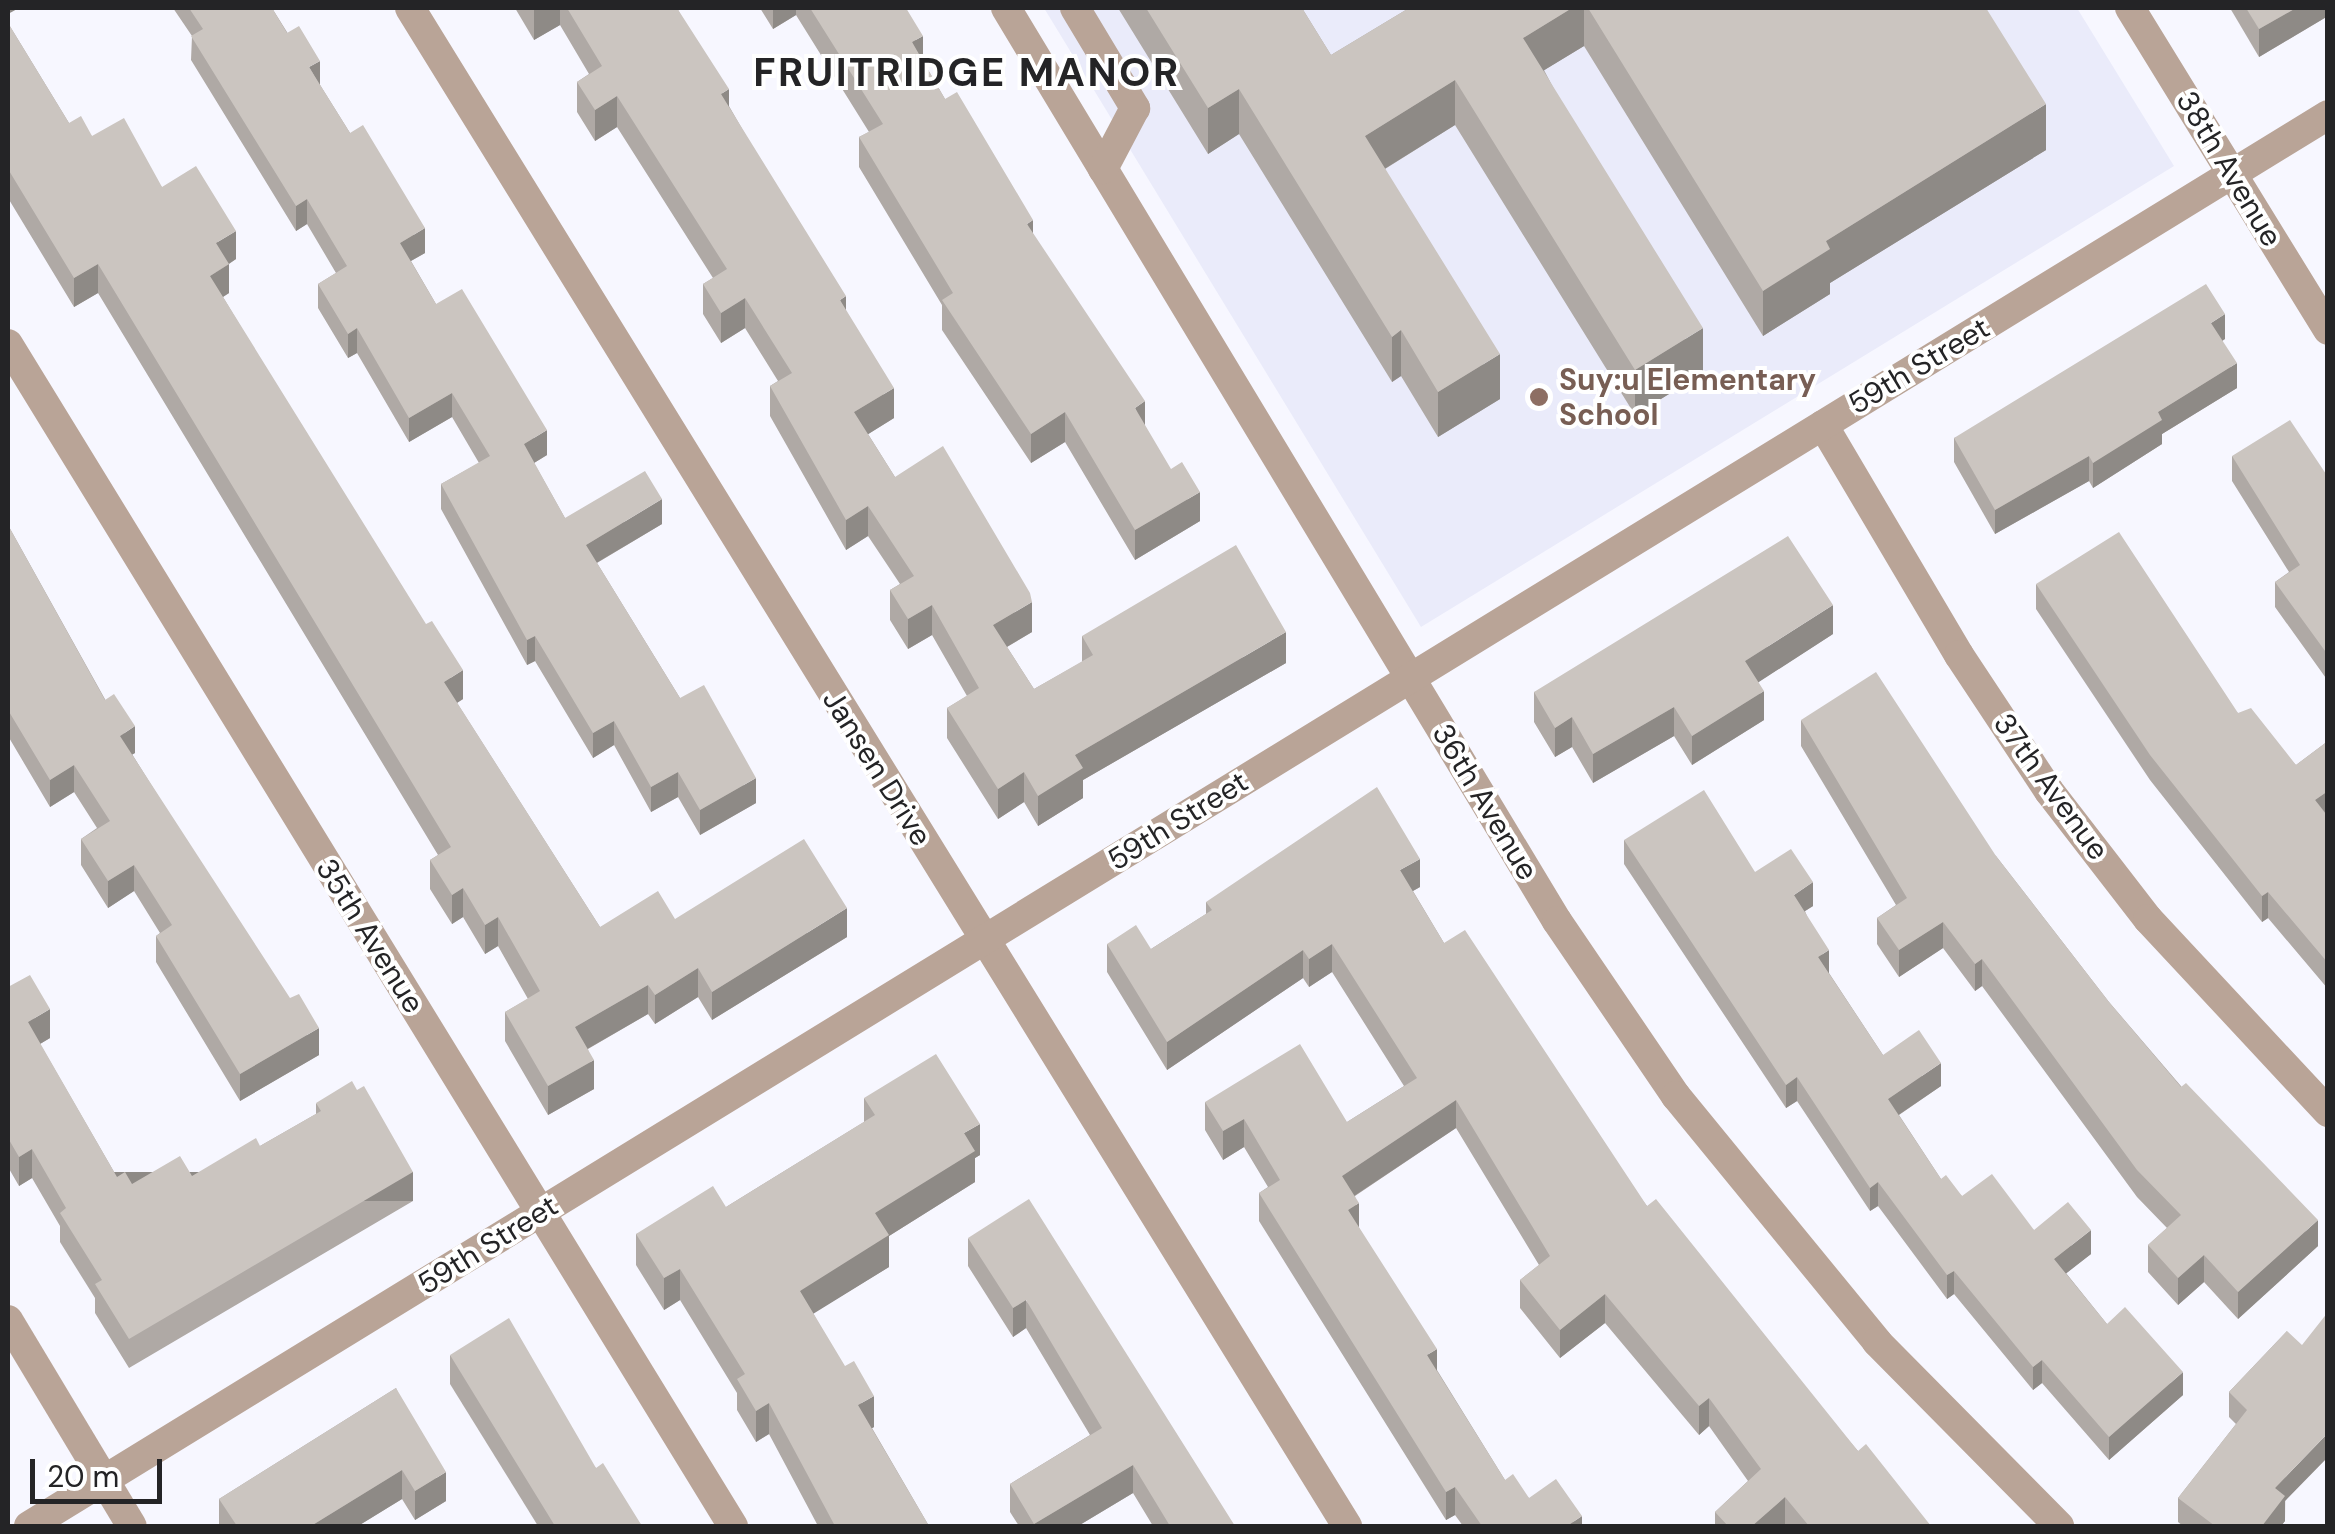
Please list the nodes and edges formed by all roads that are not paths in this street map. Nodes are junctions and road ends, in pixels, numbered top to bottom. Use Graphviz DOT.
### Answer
graph roads {
  1 [pos="410,8"];
  2 [pos="1006,8"];
  3 [pos="1075,8"];
  4 [pos="2130,8"];
  5 [pos="2328,116"];
  6 [pos="1103,169"];
  7 [pos="2232,174"];
  8 [pos="2328,330"];
  9 [pos="8,344"];
  10 [pos="1823,424"];
  11 [pos="1411,678"];
  12 [pos="984,940"];
  13 [pos="2328,1112"];
  14 [pos="540,1213"];
  15 [pos="8,1320"];
  16 [pos="104,1480"];
  17 [pos="29,1526"];
  18 [pos="132,1526"];
  19 [pos="733,1526"];
  20 [pos="1347,1526"];
  21 [pos="2059,1526"];
  1 -- 12 [label="street, Jansen Drive"];
  2 -- 6 [label="street, 36th Avenue"];
  3 -- 6 [label="street"];
  4 -- 7 [label="street, 38th Avenue"];
  5 -- 7 [label="street, 59th Street"];
  6 -- 11 [label="street, 36th Avenue"];
  7 -- 8 [label="street, 38th Avenue"];
  7 -- 10 [label="street, 59th Street"];
  9 -- 14 [label="street, 35th Avenue"];
  10 -- 11 [label="street, 59th Street"];
  10 -- 13 [label="street, 37th Avenue"];
  11 -- 12 [label="street, 59th Street"];
  11 -- 21 [label="street, 36th Avenue"];
  12 -- 14 [label="street, 59th Street"];
  12 -- 20 [label="street, Jansen Drive"];
  14 -- 16 [label="street, 59th Street"];
  14 -- 19 [label="street, 35th Avenue"];
  15 -- 16 [label="street"];
  16 -- 17 [label="street, 59th Street"];
  16 -- 18 [label="street"];
}
